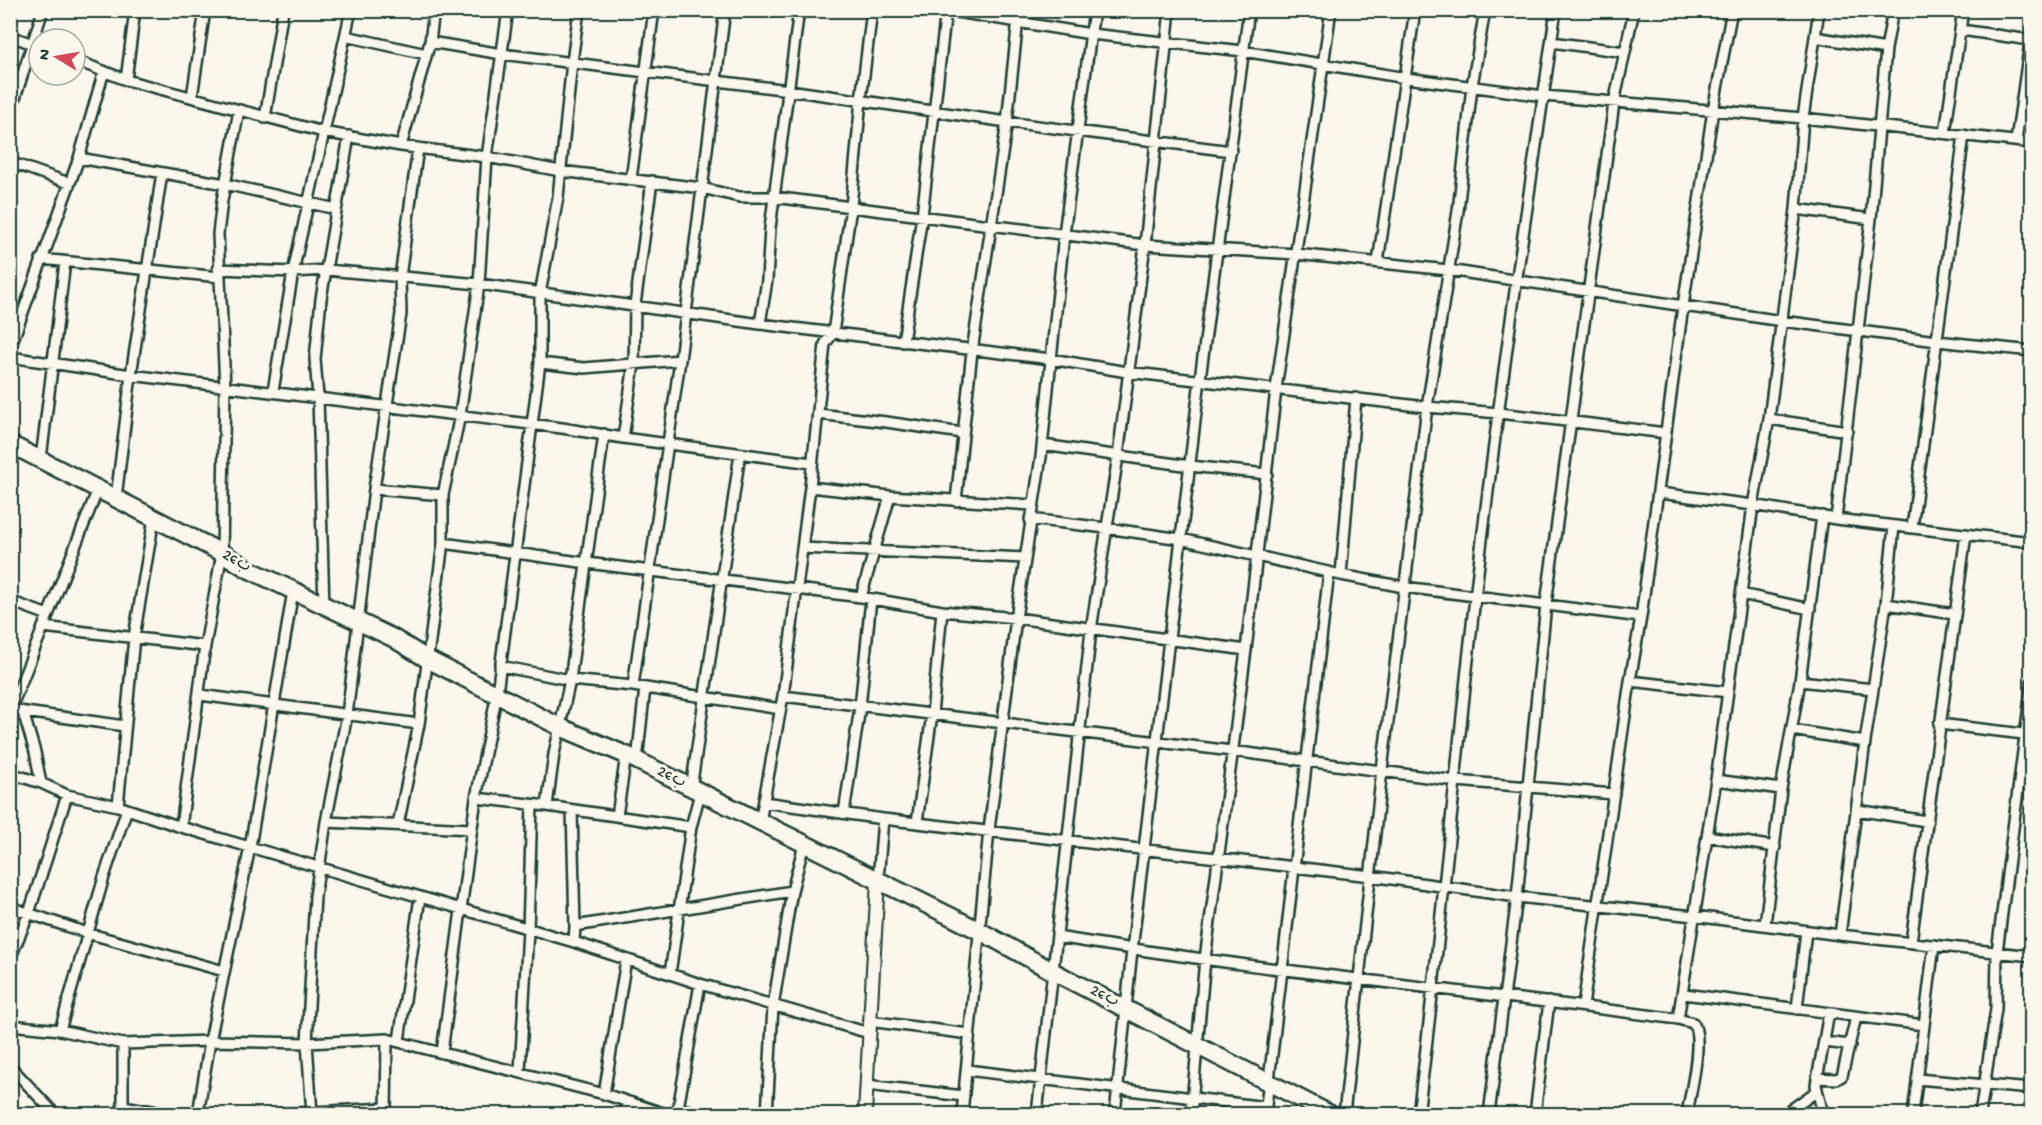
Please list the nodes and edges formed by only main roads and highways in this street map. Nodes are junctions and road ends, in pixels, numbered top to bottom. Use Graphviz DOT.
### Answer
graph roads {
  1 [pos="10,444"];
  2 [pos="1330,1114"];
  1 -- 2 [label="highway, 26ب"];
}
